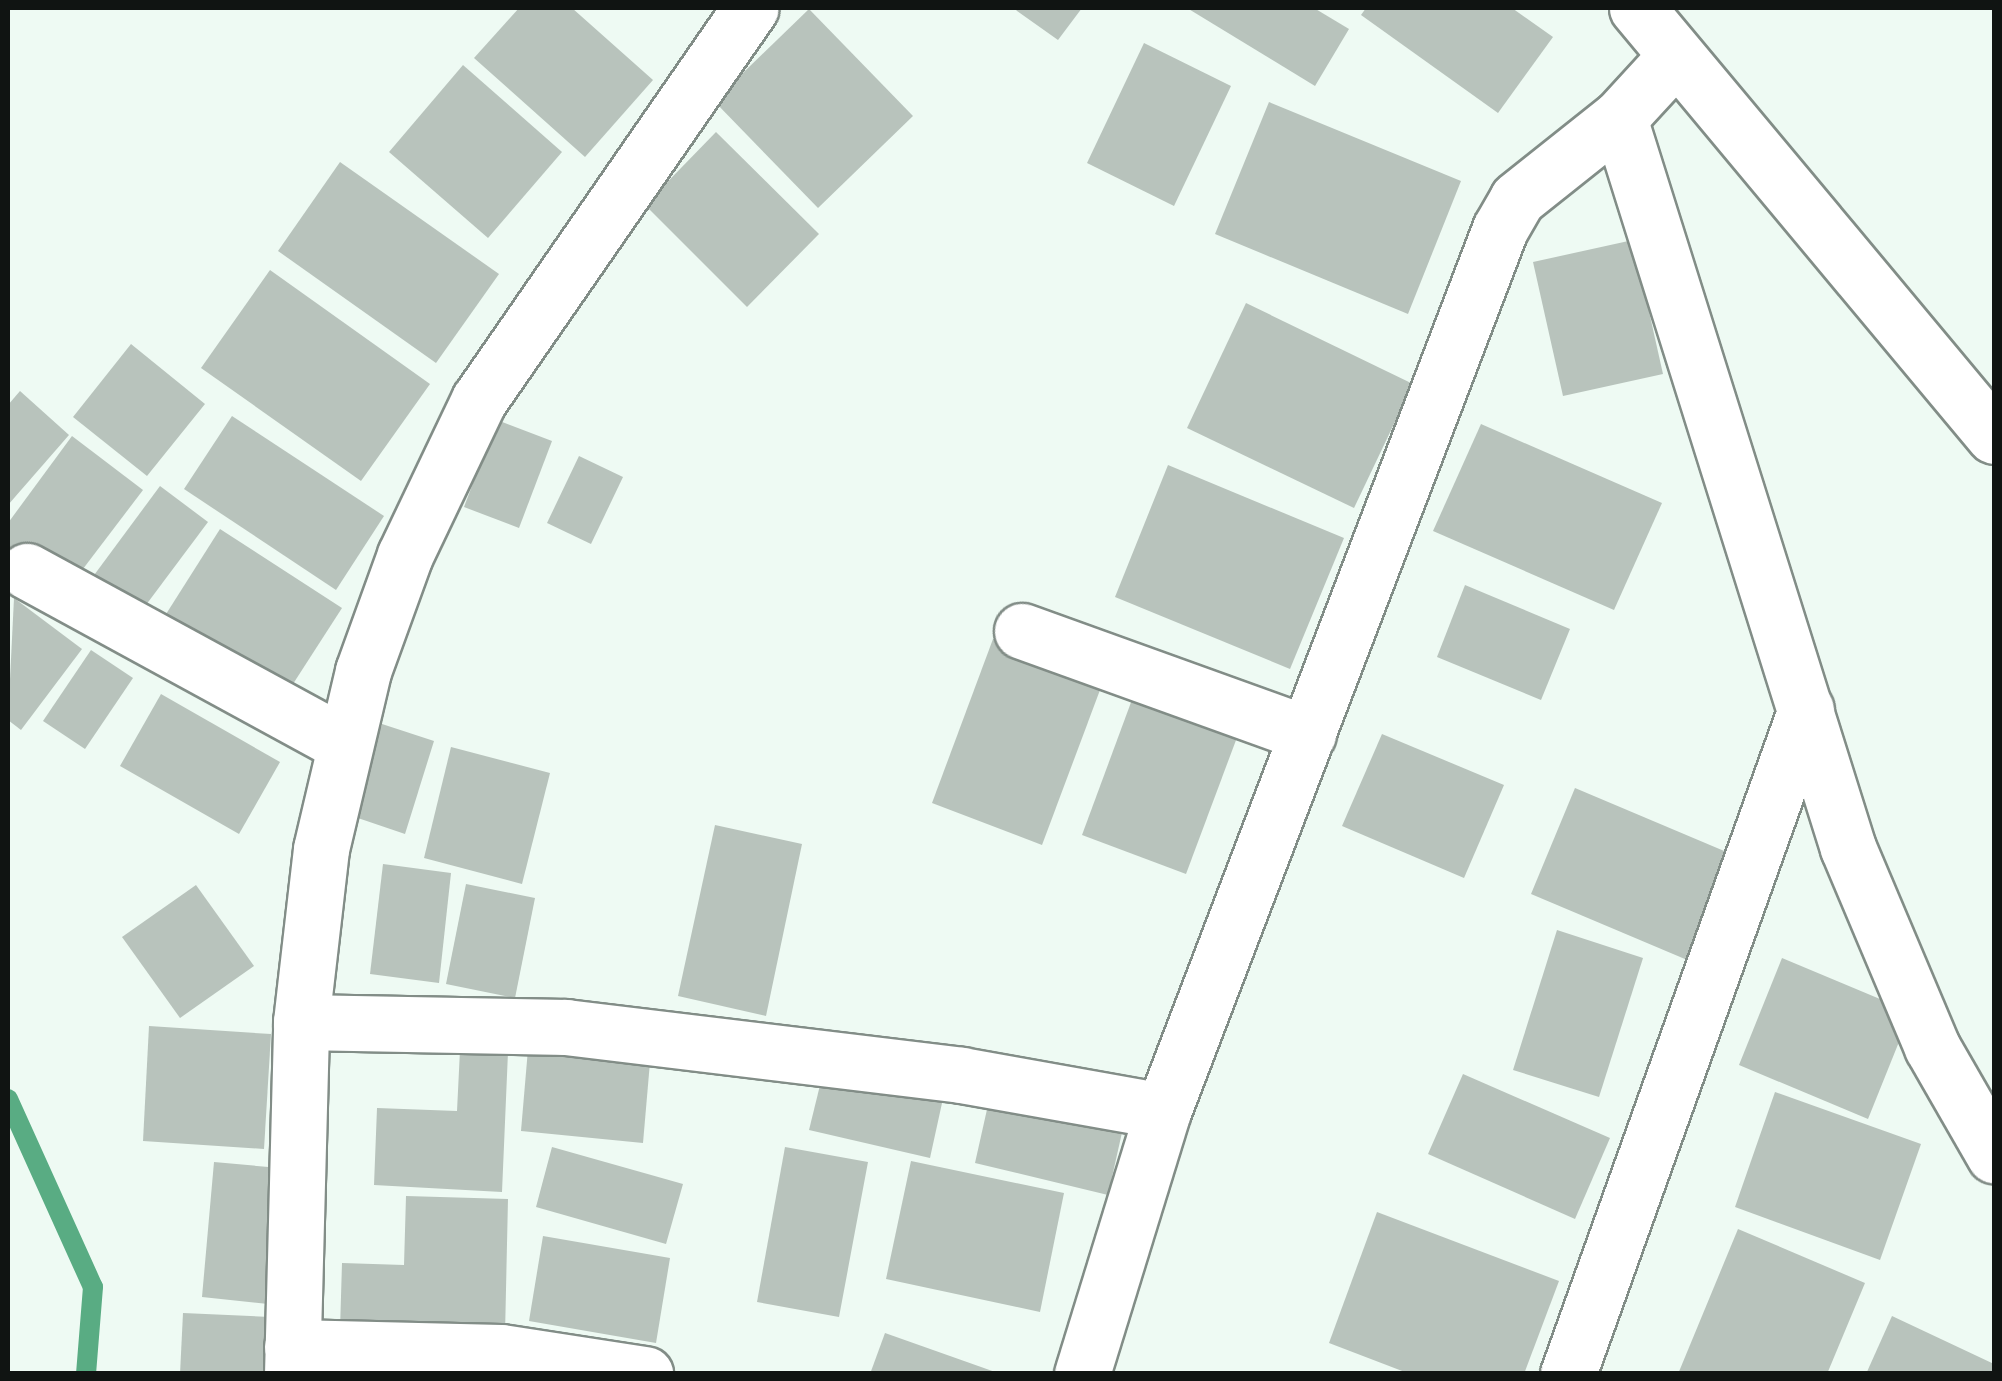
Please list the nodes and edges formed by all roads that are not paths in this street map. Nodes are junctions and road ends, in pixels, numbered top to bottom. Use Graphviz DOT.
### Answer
graph roads {
  1 [pos="750,8"];
  2 [pos="1637,8"];
  3 [pos="1675,57"];
  4 [pos="1619,118"];
  5 [pos="1994,436"];
  6 [pos="27,571"];
  7 [pos="1022,630"];
  8 [pos="1806,709"];
  9 [pos="1308,734"];
  10 [pos="342,743"];
  11 [pos="301,1022"];
  12 [pos="1164,1111"];
  13 [pos="1994,1155"];
  14 [pos="292,1360"];
  15 [pos="644,1374"];
  16 [pos="1082,1374"];
  17 [pos="1568,1374"];
  1 -- 10 [label="street"];
  2 -- 3 [label="street"];
  3 -- 4 [label="street"];
  3 -- 5 [label="street"];
  4 -- 8 [label="street"];
  4 -- 9 [label="street"];
  6 -- 10 [label="street"];
  7 -- 9 [label="street"];
  8 -- 13 [label="street"];
  8 -- 17 [label="street"];
  9 -- 12 [label="street"];
  10 -- 11 [label="street"];
  11 -- 12 [label="street"];
  11 -- 14 [label="street"];
  12 -- 16 [label="street"];
  14 -- 15 [label="street"];
}
